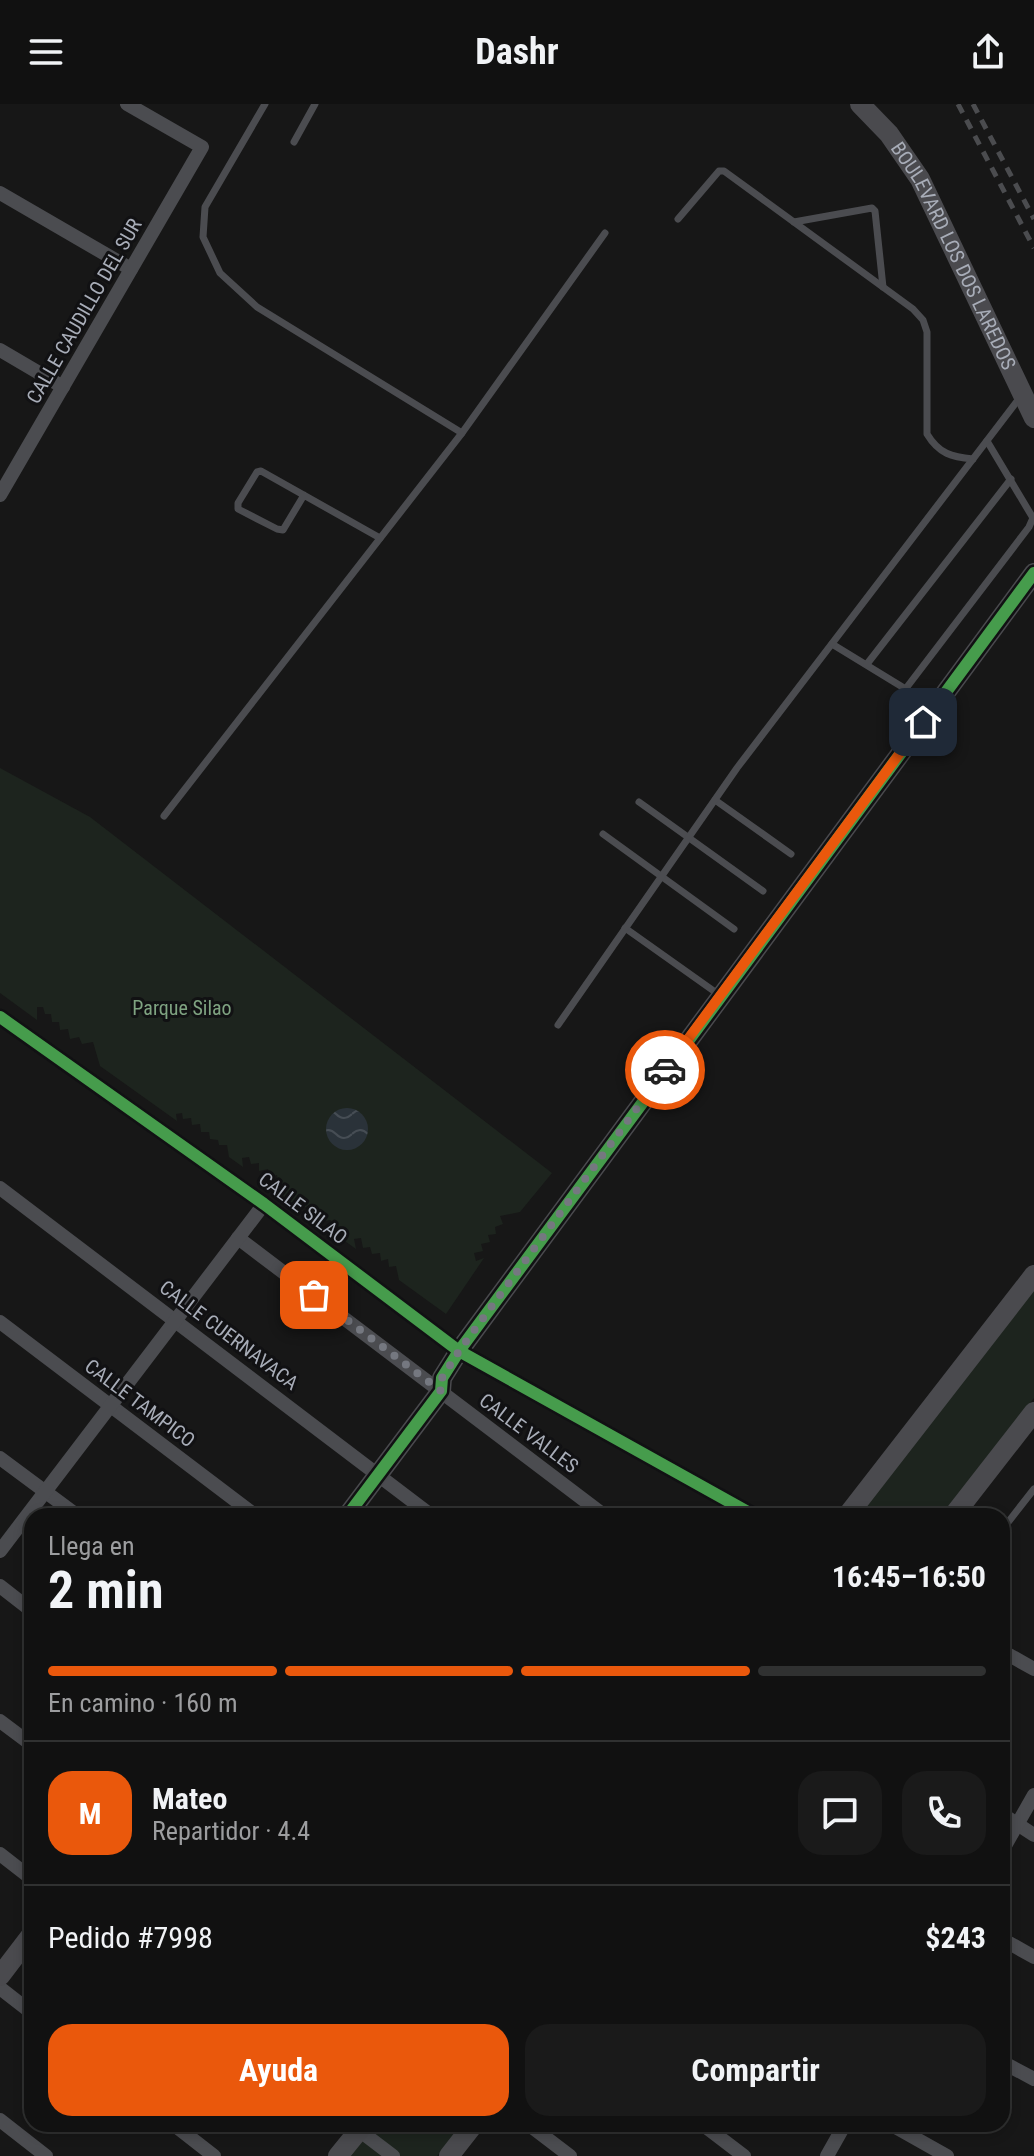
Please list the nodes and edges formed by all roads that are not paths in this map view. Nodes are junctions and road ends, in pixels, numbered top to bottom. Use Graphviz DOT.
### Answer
graph roads {
  1 [pos="127,104"];
  2 [pos="265,104"];
  3 [pos="315,104"];
  4 [pos="860,104"];
  5 [pos="294,142"];
  6 [pos="0,193"];
  7 [pos="678,219"];
  8 [pos="794,222"];
  9 [pos="605,233"];
  10 [pos="131,269"];
  11 [pos="883,287"];
  12 [pos="0,350"];
  13 [pos="63,387"];
  14 [pos="1023,394"];
  15 [pos="1034,418"];
  16 [pos="462,433"];
  17 [pos="987,441"];
  18 [pos="973,459"];
  19 [pos="1011,479"];
  20 [pos="0,495"];
  21 [pos="304,495"];
  22 [pos="380,538"];
  23 [pos="1034,573"];
  24 [pos="832,644"];
  25 [pos="867,664"];
  26 [pos="715,800"];
  27 [pos="639,802"];
  28 [pos="164,816"];
  29 [pos="603,834"];
  30 [pos="688,838"];
  31 [pos="791,854"];
  32 [pos="662,876"];
  33 [pos="763,891"];
  34 [pos="625,928"];
  35 [pos="734,929"];
  36 [pos="720,995"];
  37 [pos="0,1017"];
  38 [pos="558,1025"];
  39 [pos="2,1193"];
  40 [pos="264,1204"];
  41 [pos="238,1238"];
  42 [pos="1034,1275"];
  43 [pos="176,1319"];
  44 [pos="0,1322"];
  45 [pos="459,1351"];
  46 [pos="441,1391"];
  47 [pos="110,1406"];
  48 [pos="1034,1412"];
  49 [pos="0,1458"];
  50 [pos="378,1475"];
  51 [pos="1034,1489"];
  52 [pos="44,1491"];
  53 [pos="32,1508"];
  54 [pos="67,1508"];
  55 [pos="245,1508"];
  56 [pos="353,1508"];
  57 [pos="421,1508"];
  58 [pos="595,1508"];
  59 [pos="741,1508"];
  60 [pos="853,1508"];
  61 [pos="959,1508"];
  62 [pos="24,1518"];
  63 [pos="1010,1520"];
  64 [pos="0,1551"];
  65 [pos="0,1586"];
  66 [pos="24,1605"];
  67 [pos="1010,1656"];
  68 [pos="1034,1669"];
  69 [pos="0,1721"];
  70 [pos="24,1739"];
  71 [pos="1034,1795"];
  72 [pos="1010,1820"];
  73 [pos="1017,1825"];
  74 [pos="1034,1835"];
  75 [pos="1010,1837"];
  76 [pos="0,1854"];
  77 [pos="24,1873"];
  78 [pos="24,1944"];
  79 [pos="1010,1944"];
  80 [pos="1034,1957"];
  81 [pos="0,1976"];
  82 [pos="0,1988"];
  83 [pos="24,2007"];
  84 [pos="1010,2066"];
  85 [pos="1034,2079"];
  86 [pos="0,2120"];
  87 [pos="183,2132"];
  88 [pos="354,2132"];
  89 [pos="365,2132"];
  90 [pos="468,2132"];
  91 [pos="538,2132"];
  92 [pos="712,2132"];
  93 [pos="840,2132"];
  94 [pos="904,2132"];
  95 [pos="46,2156"];
  96 [pos="214,2156"];
  97 [pos="338,2156"];
  98 [pos="393,2156"];
  99 [pos="449,2156"];
  100 [pos="570,2156"];
  101 [pos="744,2156"];
  102 [pos="827,2156"];
  103 [pos="947,2156"];
  1 -- 10 [label="street, CALLE CAUDILLO DEL SUR"];
  2 -- 16 [label="lane"];
  3 -- 5 [label="lane"];
  4 -- 14 [label="street, BOULEVARD LOS DOS LAREDOS"];
  6 -- 10 [label="street"];
  7 -- 8 [label="lane"];
  8 -- 11 [label="lane"];
  8 -- 11 [label="lane"];
  9 -- 16 [label="lane"];
  10 -- 13 [label="street, CALLE CAUDILLO DEL SUR"];
  11 -- 18 [label="lane"];
  12 -- 13 [label="street"];
  13 -- 20 [label="street, CALLE CAUDILLO DEL SUR"];
  14 -- 15 [label="street, BOULEVARD LOS DOS LAREDOS"];
  14 -- 17 [label="lane"];
  16 -- 22 [label="lane"];
  17 -- 18 [label="lane"];
  17 -- 19 [label="lane"];
  18 -- 24 [label="lane"];
  19 -- 25 [label="lane"];
  19 -- 25 [label="lane"];
  21 -- 21 [label="lane"];
  21 -- 22 [label="lane"];
  22 -- 28 [label="lane"];
  23 -- 36 [label="street"];
  24 -- 25 [label="lane"];
  24 -- 26 [label="lane"];
  26 -- 30 [label="lane"];
  26 -- 31 [label="lane"];
  27 -- 30 [label="lane"];
  29 -- 32 [label="lane"];
  30 -- 32 [label="lane"];
  30 -- 33 [label="lane"];
  32 -- 34 [label="lane"];
  32 -- 35 [label="lane"];
  34 -- 36 [label="lane"];
  34 -- 38 [label="lane"];
  36 -- 45 [label="street"];
  37 -- 40 [label="street, CALLE SILAO"];
  39 -- 43 [label="street, CALLE CUERNAVACA"];
  40 -- 41 [label="street"];
  40 -- 45 [label="street, CALLE SILAO"];
  41 -- 43 [label="street"];
  41 -- 46 [label="street, CALLE VALLES"];
  42 -- 60 [label="street"];
  43 -- 47 [label="street"];
  43 -- 50 [label="street, CALLE CUERNAVACA"];
  44 -- 47 [label="street, CALLE TAMPICO"];
  45 -- 46 [label="street"];
  45 -- 59 [label="street, CALLE SILAO"];
  46 -- 50 [label="street"];
  46 -- 58 [label="street, CALLE VALLES"];
  47 -- 52 [label="street"];
  47 -- 55 [label="street, CALLE TAMPICO"];
  48 -- 61 [label="street"];
  49 -- 52 [label="street"];
  50 -- 56 [label="street"];
  50 -- 57 [label="street, CALLE CUERNAVACA"];
  51 -- 63 [label="lane"];
  52 -- 53 [label="street"];
  52 -- 54 [label="street"];
  62 -- 64 [label="street"];
  65 -- 66 [label="street"];
  67 -- 68 [label="street"];
  69 -- 70 [label="street"];
  71 -- 73 [label="street"];
  72 -- 73 [label="street"];
  73 -- 74 [label="street"];
  73 -- 75 [label="street"];
  76 -- 77 [label="street"];
  78 -- 81 [label="street"];
  79 -- 80 [label="street"];
  82 -- 83 [label="street"];
  84 -- 85 [label="street"];
  86 -- 95 [label="street"];
  87 -- 96 [label="street"];
  88 -- 97 [label="street"];
  89 -- 98 [label="street"];
  90 -- 99 [label="street"];
  91 -- 100 [label="street"];
  92 -- 101 [label="street"];
  93 -- 102 [label="street"];
  94 -- 103 [label="street"];
}
